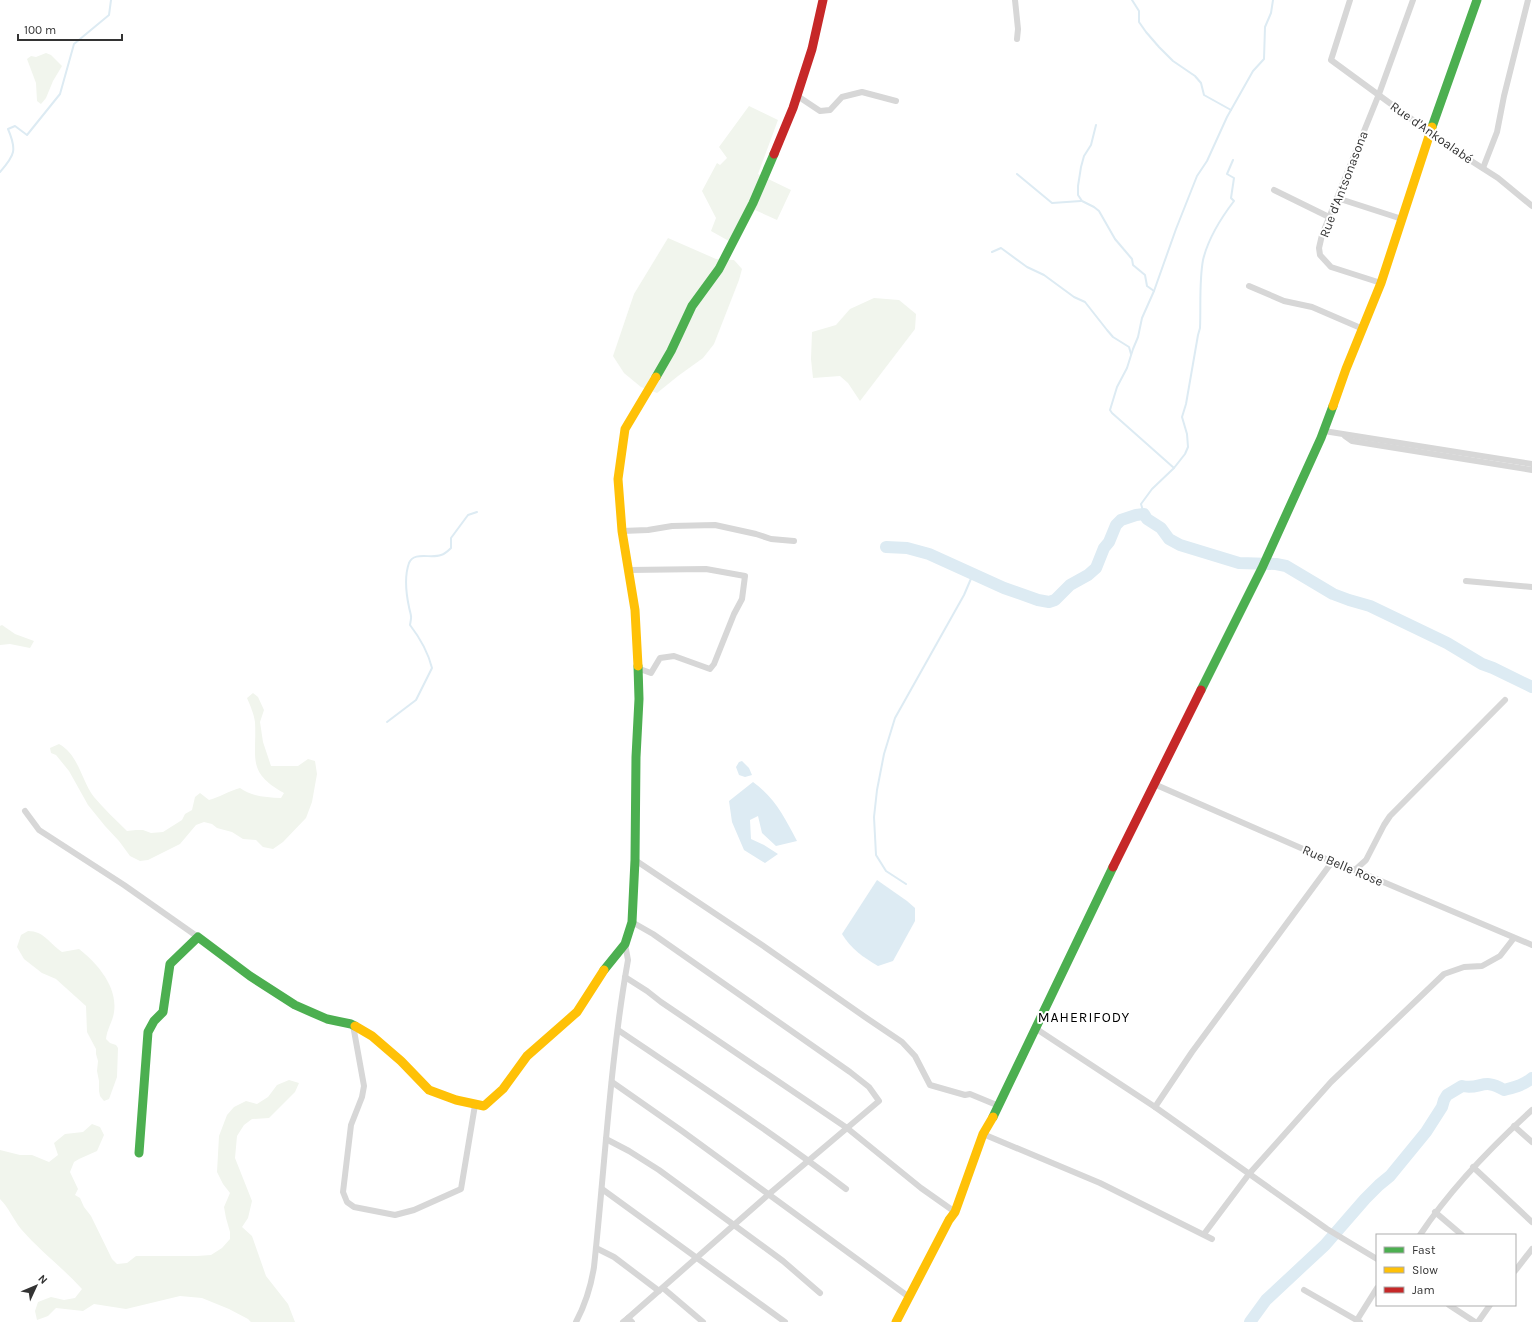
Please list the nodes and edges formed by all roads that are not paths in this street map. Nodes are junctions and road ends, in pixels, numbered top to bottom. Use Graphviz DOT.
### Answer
graph roads {
  1 [pos="823,0"];
  2 [pos="1015,0"];
  3 [pos="1350,0"];
  4 [pos="1413,0"];
  5 [pos="1477,0"];
  6 [pos="1528,0"];
  7 [pos="1017,38"];
  8 [pos="1379,94"];
  9 [pos="796,95"];
  10 [pos="896,102"];
  11 [pos="1432,132"];
  12 [pos="1483,168"];
  13 [pos="1274,190"];
  14 [pos="1337,198"];
  15 [pos="1532,206"];
  16 [pos="1329,217"];
  17 [pos="1402,218"];
  18 [pos="1381,283"];
  19 [pos="1249,286"];
  20 [pos="1363,329"];
  21 [pos="1324,432"];
  22 [pos="1394,445"];
  23 [pos="1532,464"];
  24 [pos="1532,470"];
  25 [pos="622,531"];
  26 [pos="794,541"];
  27 [pos="629,570"];
  28 [pos="1466,581"];
  29 [pos="1532,587"];
  30 [pos="637,668"];
  31 [pos="1505,700"];
  32 [pos="1154,784"];
  33 [pos="26,811"];
  34 [pos="635,860"];
  35 [pos="1332,862"];
  36 [pos="1355,870"];
  37 [pos="632,922"];
  38 [pos="198,937"];
  39 [pos="1514,938"];
  40 [pos="625,944"];
  41 [pos="1532,946"];
  42 [pos="625,977"];
  43 [pos="353,1026"];
  44 [pos="1035,1028"];
  45 [pos="618,1030"];
  46 [pos="612,1082"];
  47 [pos="475,1105"];
  48 [pos="999,1106"];
  49 [pos="1155,1107"];
  50 [pos="1532,1110"];
  51 [pos="1514,1126"];
  52 [pos="847,1128"];
  53 [pos="983,1134"];
  54 [pos="606,1139"];
  55 [pos="1532,1142"];
  56 [pos="139,1153"];
  57 [pos="809,1160"];
  58 [pos="1472,1167"];
  59 [pos="1249,1174"];
  60 [pos="602,1189"];
  61 [pos="846,1189"];
  62 [pos="769,1194"];
  63 [pos="955,1212"];
  64 [pos="1435,1212"];
  65 [pos="1532,1222"];
  66 [pos="734,1225"];
  67 [pos="1204,1234"];
  68 [pos="1421,1234"];
  69 [pos="1461,1234"];
  70 [pos="1212,1239"];
  71 [pos="596,1248"];
  72 [pos="1532,1249"];
  73 [pos="696,1258"];
  74 [pos="1376,1258"];
  75 [pos="1516,1269"];
  76 [pos="661,1290"];
  77 [pos="1304,1290"];
  78 [pos="1376,1290"];
  79 [pos="820,1293"];
  80 [pos="909,1297"];
  81 [pos="1451,1306"];
  82 [pos="1489,1306"];
  83 [pos="628,1321"];
  84 [pos="1359,1321"];
  85 [pos="576,1322"];
  86 [pos="703,1322"];
  87 [pos="785,1322"];
  88 [pos="896,1322"];
  89 [pos="1475,1322"];
  90 [pos="1478,1322"];
  1 -- 9 [label="street"];
  2 -- 7 [label="street"];
  3 -- 8 [label="street, Rue d'Ankoalabé"];
  4 -- 8 [label="street, Rue d'Antsonasona"];
  5 -- 11 [label="street"];
  6 -- 12 [label="street"];
  8 -- 11 [label="street, Rue d'Ankoalabé"];
  8 -- 14 [label="street, Rue d'Antsonasona"];
  9 -- 10 [label="street"];
  9 -- 25 [label="street"];
  11 -- 12 [label="street, Rue d'Ankoalabé"];
  11 -- 17 [label="street"];
  12 -- 15 [label="street, Rue d'Ankoalabé"];
  13 -- 16 [label="street"];
  14 -- 16 [label="street, Rue d'Antsonasona"];
  14 -- 17 [label="street"];
  16 -- 18 [label="street, Rue d'Antsonasona"];
  17 -- 18 [label="street"];
  18 -- 20 [label="street"];
  19 -- 20 [label="street"];
  20 -- 21 [label="street"];
  21 -- 22 [label="street"];
  21 -- 32 [label="street"];
  22 -- 23 [label="street"];
  22 -- 24 [label="street"];
  25 -- 26 [label="street"];
  25 -- 27 [label="street"];
  27 -- 30 [label="street"];
  27 -- 30 [label="street"];
  28 -- 29 [label="street"];
  30 -- 34 [label="street"];
  31 -- 36 [label="street"];
  32 -- 35 [label="street, Rue Belle Rose"];
  32 -- 44 [label="street"];
  33 -- 38 [label="street"];
  34 -- 37 [label="street"];
  34 -- 48 [label="street"];
  35 -- 36 [label="street, Rue Belle Rose"];
  35 -- 49 [label="street"];
  36 -- 39 [label="street, Rue Belle Rose"];
  37 -- 40 [label="street"];
  37 -- 52 [label="street"];
  38 -- 43 [label="street"];
  38 -- 56 [label="street"];
  39 -- 41 [label="street, Rue Belle Rose"];
  39 -- 59 [label="street"];
  40 -- 42 [label="street"];
  40 -- 47 [label="street"];
  42 -- 45 [label="street"];
  42 -- 52 [label="street"];
  43 -- 47 [label="street"];
  43 -- 47 [label="street"];
  44 -- 48 [label="street"];
  44 -- 49 [label="street"];
  45 -- 46 [label="street"];
  45 -- 57 [label="street"];
  46 -- 54 [label="street"];
  46 -- 62 [label="street"];
  48 -- 53 [label="street"];
  49 -- 59 [label="street"];
  50 -- 51 [label="street"];
  51 -- 55 [label="street"];
  51 -- 58 [label="street"];
  52 -- 57 [label="street"];
  52 -- 63 [label="street"];
  53 -- 63 [label="street"];
  53 -- 67 [label="street"];
  54 -- 60 [label="street"];
  54 -- 66 [label="street"];
  57 -- 61 [label="street"];
  57 -- 62 [label="street"];
  58 -- 64 [label="street"];
  58 -- 65 [label="street"];
  59 -- 67 [label="street"];
  59 -- 74 [label="street"];
  60 -- 71 [label="street"];
  60 -- 73 [label="street"];
  62 -- 66 [label="street"];
  62 -- 80 [label="street"];
  63 -- 80 [label="street"];
  64 -- 68 [label="street"];
  64 -- 69 [label="street"];
  66 -- 73 [label="street"];
  66 -- 79 [label="street"];
  67 -- 70 [label="street"];
  71 -- 76 [label="street"];
  71 -- 85 [label="street"];
  72 -- 75 [label="street"];
  73 -- 76 [label="street"];
  73 -- 87 [label="street"];
  76 -- 83 [label="street"];
  76 -- 86 [label="street"];
  77 -- 84 [label="street"];
  78 -- 84 [label="street"];
  80 -- 88 [label="street"];
  81 -- 89 [label="street"];
  82 -- 90 [label="street"];
}
